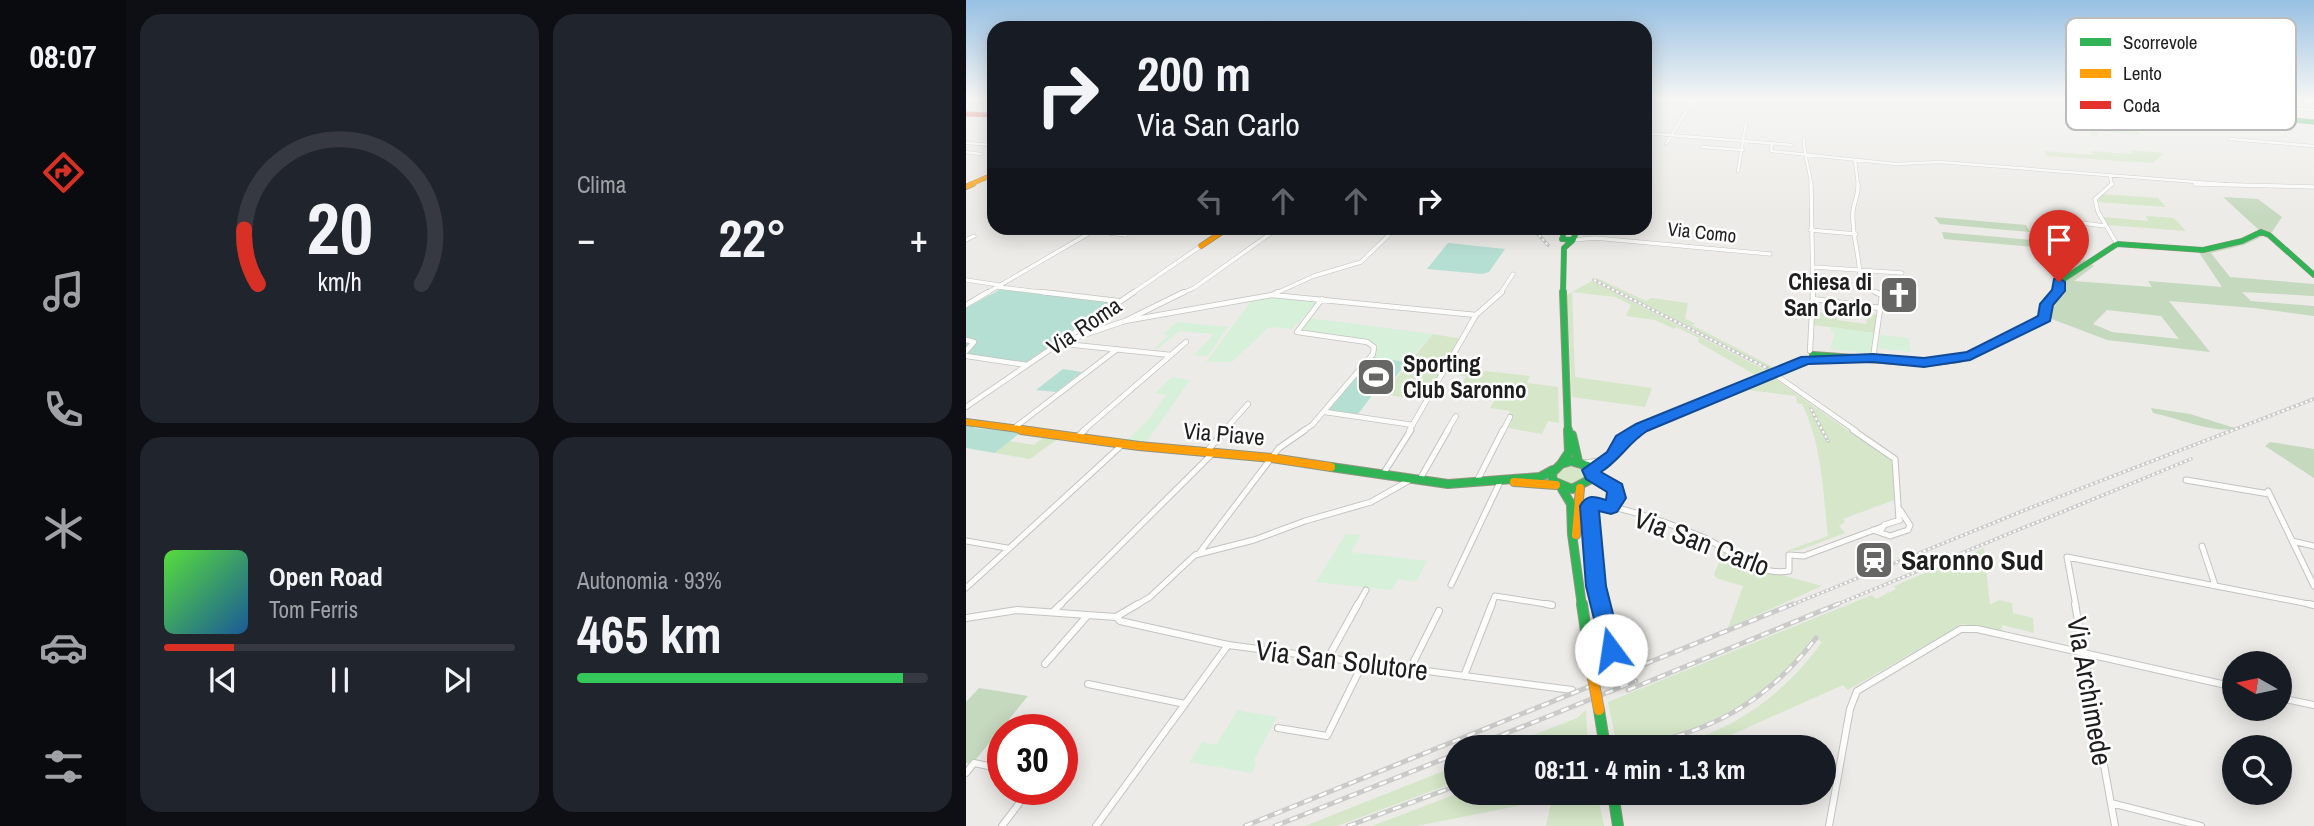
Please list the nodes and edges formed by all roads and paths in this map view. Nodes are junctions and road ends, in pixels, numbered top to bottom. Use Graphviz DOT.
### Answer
graph roads {
  1 [pos="1670,138"];
  2 [pos="1703,138"];
  3 [pos="1745,138"];
  4 [pos="1804,138"];
  5 [pos="2229,139"];
  6 [pos="1745,141"];
  7 [pos="966,143"];
  8 [pos="1772,143"];
  9 [pos="987,144"];
  10 [pos="1666,144"];
  11 [pos="1792,145"];
  12 [pos="1797,145"];
  13 [pos="1803,146"];
  14 [pos="2314,146"];
  15 [pos="1702,147"];
  16 [pos="1743,150"];
  17 [pos="966,152"];
  18 [pos="981,154"];
  19 [pos="1803,155"];
  20 [pos="1855,160"];
  21 [pos="1738,171"];
  22 [pos="2110,176"];
  23 [pos="987,177"];
  24 [pos="966,187"];
  25 [pos="2314,187"];
  26 [pos="2066,221"];
  27 [pos="2106,226"];
  28 [pos="1811,230"];
  29 [pos="1856,234"];
  30 [pos="1086,235"];
  31 [pos="1216,235"];
  32 [pos="1269,235"];
  33 [pos="1389,235"];
  34 [pos="1563,235"];
  35 [pos="1570,235"];
  36 [pos="974,236"];
  37 [pos="1574,237"];
  38 [pos="966,240"];
  39 [pos="2117,244"];
  40 [pos="1200,246"];
  41 [pos="1770,254"];
  42 [pos="1563,266"];
  43 [pos="1814,267"];
  44 [pos="1861,270"];
  45 [pos="1902,272"];
  46 [pos="1513,274"];
  47 [pos="2314,275"];
  48 [pos="966,280"];
  49 [pos="999,286"];
  50 [pos="1272,295"];
  51 [pos="1322,299"];
  52 [pos="1814,299"];
  53 [pos="1120,301"];
  54 [pos="966,305"];
  55 [pos="1880,308"];
  56 [pos="1476,315"];
  57 [pos="1125,321"];
  58 [pos="966,341"];
  59 [pos="1186,342"];
  60 [pos="1062,343"];
  61 [pos="1116,350"];
  62 [pos="966,353"];
  63 [pos="1171,355"];
  64 [pos="1810,357"];
  65 [pos="1873,358"];
  66 [pos="1027,365"];
  67 [pos="1773,373"];
  68 [pos="1248,404"];
  69 [pos="966,406"];
  70 [pos="1324,412"];
  71 [pos="1456,416"];
  72 [pos="1510,417"];
  73 [pos="1569,421"];
  74 [pos="967,422"];
  75 [pos="1413,425"];
  76 [pos="1014,428"];
  77 [pos="1639,429"];
  78 [pos="1077,437"];
  79 [pos="1123,444"];
  80 [pos="1209,452"];
  81 [pos="1272,458"];
  82 [pos="1581,462"];
  83 [pos="1557,466"];
  84 [pos="1592,472"];
  85 [pos="1382,475"];
  86 [pos="1400,477"];
  87 [pos="1416,480"];
  88 [pos="2186,480"];
  89 [pos="1505,482"];
  90 [pos="1588,483"];
  91 [pos="1607,483"];
  92 [pos="1476,484"];
  93 [pos="1396,487"];
  94 [pos="1559,487"];
  95 [pos="1580,488"];
  96 [pos="1611,508"];
  97 [pos="1899,510"];
  98 [pos="1899,520"];
  99 [pos="1909,523"];
  100 [pos="1883,530"];
  101 [pos="966,541"];
  102 [pos="2292,541"];
  103 [pos="1574,546"];
  104 [pos="2202,546"];
  105 [pos="2314,546"];
  106 [pos="1008,548"];
  107 [pos="1199,553"];
  108 [pos="2215,585"];
  109 [pos="1451,586"];
  110 [pos="2314,586"];
  111 [pos="966,588"];
  112 [pos="1366,590"];
  113 [pos="1552,605"];
  114 [pos="2314,605"];
  115 [pos="1053,611"];
  116 [pos="1439,611"];
  117 [pos="1087,615"];
  118 [pos="1116,617"];
  119 [pos="966,618"];
  120 [pos="1228,645"];
  121 [pos="2083,653"];
  122 [pos="1328,658"];
  123 [pos="1363,663"];
  124 [pos="1045,664"];
  125 [pos="1616,664"];
  126 [pos="1410,669"];
  127 [pos="1464,676"];
  128 [pos="1088,684"];
  129 [pos="2222,684"];
  130 [pos="1572,690"];
  131 [pos="2292,700"];
  132 [pos="1185,704"];
  133 [pos="2314,705"];
  134 [pos="1278,728"];
  135 [pos="1603,735"];
  136 [pos="987,766"];
  137 [pos="966,772"];
  138 [pos="2111,803"];
  139 [pos="1018,805"];
  140 [pos="1615,805"];
  141 [pos="1002,826"];
  142 [pos="1096,826"];
  143 [pos="1618,826"];
  144 [pos="1829,826"];
  145 [pos="2115,826"];
  146 [pos="2201,826"];
  1 -- 10 [label="street"];
  2 -- 6 [label="street"];
  3 -- 6 [label="street"];
  4 -- 13 [label="street"];
  5 -- 14 [label="street"];
  6 -- 8 [label="street"];
  6 -- 16 [label="street"];
  7 -- 9 [label="street"];
  8 -- 11 [label="street"];
  8 -- 19 [label="street"];
  12 -- 13 [label="street"];
  13 -- 19 [label="street"];
  15 -- 16 [label="street"];
  16 -- 21 [label="street"];
  17 -- 18 [label="street"];
  19 -- 20 [label="street"];
  19 -- 28 [label="street"];
  20 -- 22 [label="street"];
  20 -- 29 [label="street"];
  22 -- 25 [label="street"];
  22 -- 27 [label="street"];
  23 -- 24 [label="street"];
  26 -- 27 [label="street"];
  27 -- 39 [label="street"];
  28 -- 29 [label="street"];
  28 -- 43 [label="street"];
  29 -- 44 [label="street"];
  30 -- 49 [label="street"];
  31 -- 40 [label="street"];
  32 -- 57 [label="street"];
  33 -- 50 [label="street"];
  34 -- 42 [label="street"];
  35 -- 37 [label="street"];
  36 -- 38 [label="street"];
  37 -- 41 [label="street, Via Como"];
  37 -- 42 [label="street"];
  39 -- 47 [label="street"];
  39 -- 65 [label="street"];
  40 -- 53 [label="street, Via Roma"];
  42 -- 73 [label="street"];
  43 -- 44 [label="street"];
  43 -- 52 [label="street"];
  44 -- 45 [label="street"];
  44 -- 55 [label="street"];
  46 -- 56 [label="street"];
  48 -- 49 [label="street"];
  49 -- 53 [label="street"];
  49 -- 54 [label="street"];
  50 -- 51 [label="street"];
  50 -- 57 [label="street"];
  51 -- 56 [label="street"];
  51 -- 70 [label="street"];
  52 -- 55 [label="street"];
  52 -- 64 [label="street"];
  53 -- 60 [label="street, Via Roma"];
  55 -- 65 [label="street"];
  56 -- 75 [label="street"];
  57 -- 60 [label="street"];
  58 -- 62 [label="street"];
  59 -- 63 [label="street"];
  60 -- 61 [label="street"];
  60 -- 66 [label="street, Via Roma"];
  61 -- 63 [label="street"];
  61 -- 76 [label="street"];
  62 -- 66 [label="street"];
  63 -- 78 [label="street"];
  64 -- 65 [label="street"];
  64 -- 67 [label="street"];
  66 -- 69 [label="street, Via Roma"];
  67 -- 77 [label="street"];
  67 -- 97 [label="street"];
  68 -- 80 [label="street"];
  70 -- 75 [label="street"];
  70 -- 81 [label="street"];
  71 -- 87 [label="street"];
  72 -- 92 [label="street"];
  73 -- 82 [label="street"];
  73 -- 83 [label="street"];
  74 -- 76 [label="street, Via Piave"];
  75 -- 85 [label="street"];
  76 -- 78 [label="street, Via Piave"];
  77 -- 82 [label="street"];
  77 -- 84 [label="street"];
  78 -- 79 [label="street, Via Piave"];
  79 -- 80 [label="street, Via Piave"];
  79 -- 106 [label="street"];
  80 -- 81 [label="street, Via Piave"];
  80 -- 115 [label="street"];
  81 -- 85 [label="street, Via Piave"];
  81 -- 107 [label="street"];
  82 -- 83 [label="street"];
  82 -- 84 [label="street"];
  83 -- 89 [label="street, Via Piave"];
  83 -- 94 [label="street"];
  84 -- 90 [label="street"];
  84 -- 91 [label="street"];
  85 -- 86 [label="street, Via Piave"];
  86 -- 87 [label="street, Via Piave"];
  86 -- 93 [label="street"];
  87 -- 92 [label="street, Via Piave"];
  87 -- 93 [label="street"];
  88 -- 102 [label="street"];
  89 -- 92 [label="street, Via Piave"];
  89 -- 94 [label="street, Via Piave"];
  89 -- 109 [label="street"];
  90 -- 91 [label="street"];
  90 -- 95 [label="street"];
  91 -- 96 [label="street"];
  93 -- 107 [label="street"];
  94 -- 95 [label="street"];
  94 -- 103 [label="street"];
  95 -- 103 [label="street"];
  96 -- 100 [label="street, Via San Carlo"];
  96 -- 125 [label="street, Via San Carlo"];
  97 -- 98 [label="street"];
  97 -- 99 [label="street"];
  98 -- 99 [label="street"];
  98 -- 100 [label="street"];
  99 -- 100 [label="street"];
  101 -- 106 [label="street"];
  102 -- 105 [label="street"];
  102 -- 110 [label="street"];
  103 -- 135 [label="street, bridge"];
  104 -- 108 [label="street"];
  106 -- 111 [label="street"];
  107 -- 118 [label="street"];
  108 -- 114 [label="street"];
  108 -- 121 [label="street, Via Archimede"];
  112 -- 122 [label="street"];
  113 -- 127 [label="street"];
  115 -- 117 [label="street, Via San Solutore"];
  115 -- 119 [label="street, Via San Solutore"];
  116 -- 126 [label="street"];
  117 -- 118 [label="street, Via San Solutore"];
  117 -- 124 [label="street"];
  118 -- 120 [label="street, Via San Solutore"];
  120 -- 122 [label="street, Via San Solutore"];
  120 -- 132 [label="street"];
  121 -- 129 [label="street"];
  121 -- 138 [label="street, Via Archimede"];
  121 -- 144 [label="street"];
  122 -- 123 [label="street, Via San Solutore"];
  123 -- 126 [label="street, Via San Solutore"];
  123 -- 134 [label="street"];
  126 -- 127 [label="street, Via San Solutore"];
  127 -- 130 [label="street, Via San Solutore"];
  128 -- 132 [label="street"];
  131 -- 133 [label="street"];
  132 -- 142 [label="street"];
  136 -- 137 [label="street"];
  138 -- 145 [label="street, Via Archimede"];
  138 -- 146 [label="street"];
  139 -- 141 [label="street"];
  140 -- 143 [label="street"];
}
